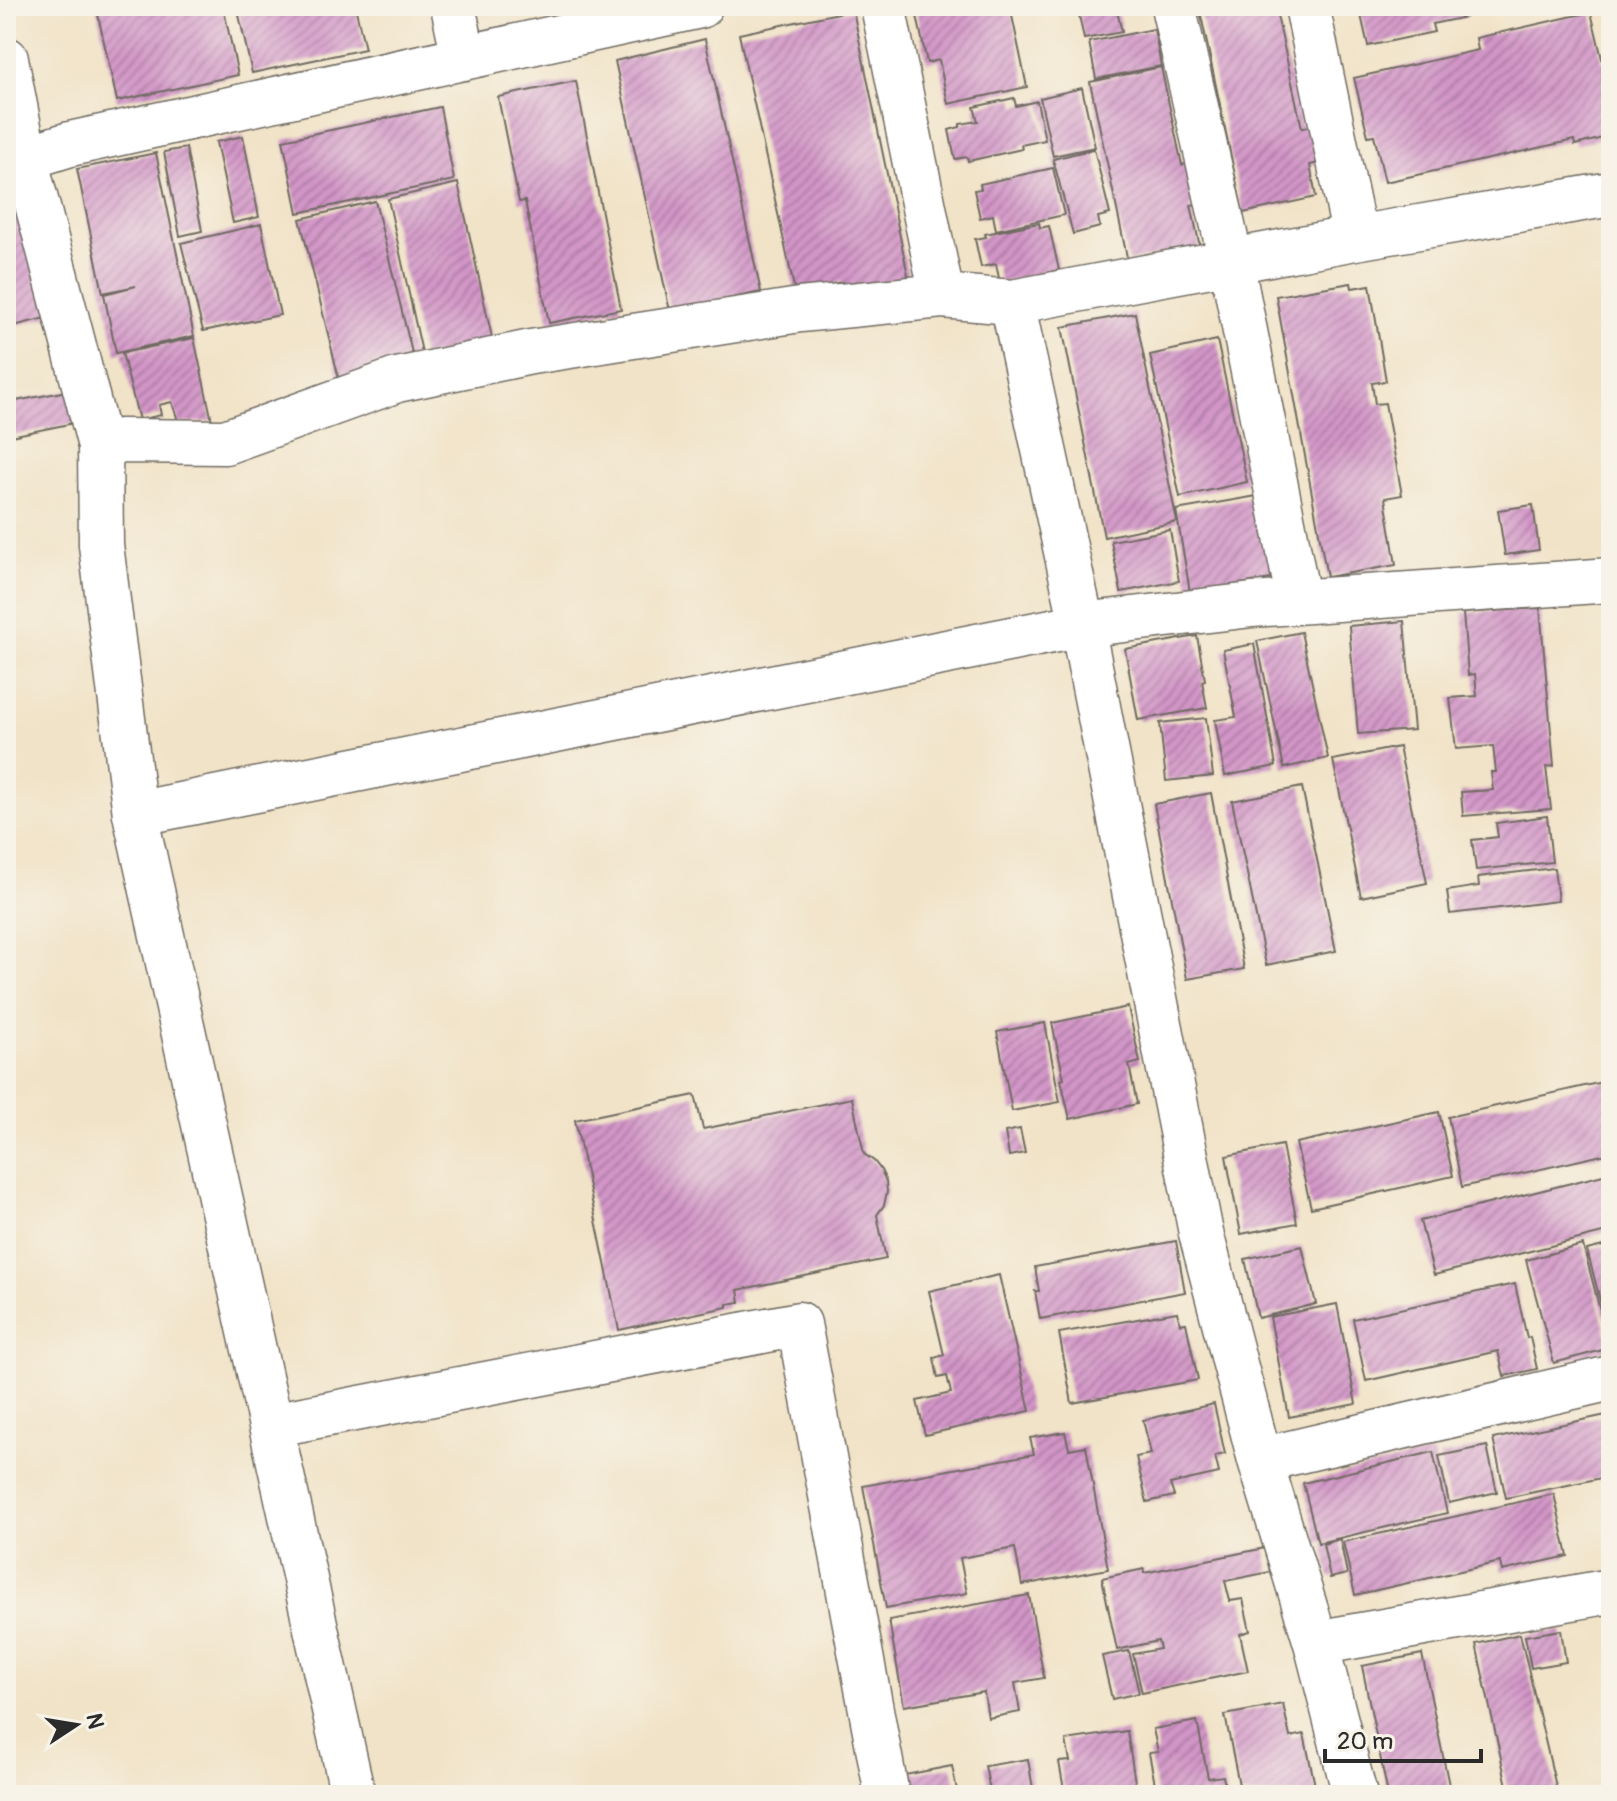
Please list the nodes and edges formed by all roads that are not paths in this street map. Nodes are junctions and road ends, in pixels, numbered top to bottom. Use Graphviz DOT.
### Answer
graph roads {
  1 [pos="453,6"];
  2 [pos="700,6"];
  3 [pos="883,6"];
  4 [pos="1173,6"];
  5 [pos="1307,6"];
  6 [pos="464,58"];
  7 [pos="6,59"];
  8 [pos="25,158"];
  9 [pos="1611,194"];
  10 [pos="1355,238"];
  11 [pos="1231,261"];
  12 [pos="942,296"];
  13 [pos="1012,302"];
  14 [pos="100,446"];
  15 [pos="1611,580"];
  16 [pos="1299,602"];
  17 [pos="1082,625"];
  18 [pos="135,814"];
  19 [pos="1611,1378"];
  20 [pos="271,1425"];
  21 [pos="1260,1460"];
  22 [pos="1611,1591"];
  23 [pos="1316,1643"];
  24 [pos="353,1795"];
  25 [pos="887,1795"];
  26 [pos="1355,1795"];
  1 -- 6 [label="street"];
  2 -- 6 [label="street"];
  3 -- 12 [label="street"];
  4 -- 11 [label="street"];
  5 -- 10 [label="street"];
  6 -- 8 [label="street"];
  7 -- 8 [label="street"];
  8 -- 14 [label="street"];
  9 -- 10 [label="street"];
  10 -- 11 [label="street"];
  11 -- 13 [label="street"];
  11 -- 16 [label="street"];
  12 -- 13 [label="street"];
  12 -- 14 [label="street"];
  13 -- 17 [label="street"];
  14 -- 18 [label="street"];
  15 -- 16 [label="street"];
  16 -- 17 [label="street"];
  17 -- 18 [label="street"];
  17 -- 21 [label="street"];
  18 -- 20 [label="street"];
  19 -- 21 [label="street"];
  20 -- 24 [label="street"];
  20 -- 25 [label="street"];
  21 -- 23 [label="street"];
  22 -- 23 [label="street"];
  23 -- 26 [label="street"];
}
